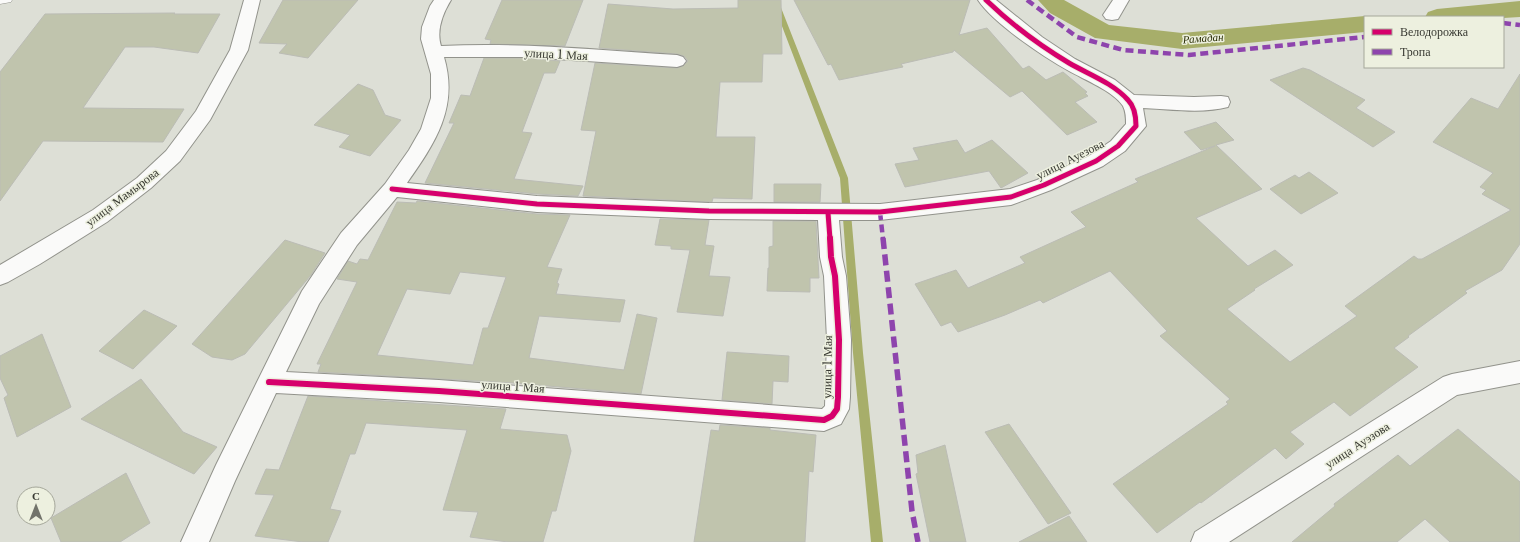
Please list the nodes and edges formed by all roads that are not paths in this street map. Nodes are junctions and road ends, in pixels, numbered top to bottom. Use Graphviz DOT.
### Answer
graph roads {
  1 [pos="6,0"];
  2 [pos="252,0"];
  3 [pos="442,0"];
  4 [pos="986,0"];
  5 [pos="1121,0"];
  6 [pos="0,1"];
  7 [pos="1112,15"];
  8 [pos="435,52"];
  9 [pos="677,61"];
  10 [pos="1130,101"];
  11 [pos="1221,102"];
  12 [pos="392,189"];
  13 [pos="828,213"];
  14 [pos="0,276"];
  15 [pos="1520,372"];
  16 [pos="269,382"];
  17 [pos="195,542"];
  18 [pos="1204,542"];
  1 -- 6 [label="lane"];
  2 -- 14 [label="street, улица Мамырова"];
  3 -- 8 [label="street"];
  4 -- 10 [label="street"];
  5 -- 7 [label="street"];
  8 -- 9 [label="street, улица 1 Мая"];
  8 -- 12 [label="street"];
  10 -- 11 [label="street"];
  10 -- 13 [label="street, улица Ауезова"];
  12 -- 13 [label="street"];
  12 -- 16 [label="street"];
  13 -- 16 [label="street, улица 1 Мая"];
  15 -- 18 [label="street, улица Ауэзова"];
  16 -- 17 [label="street"];
}
